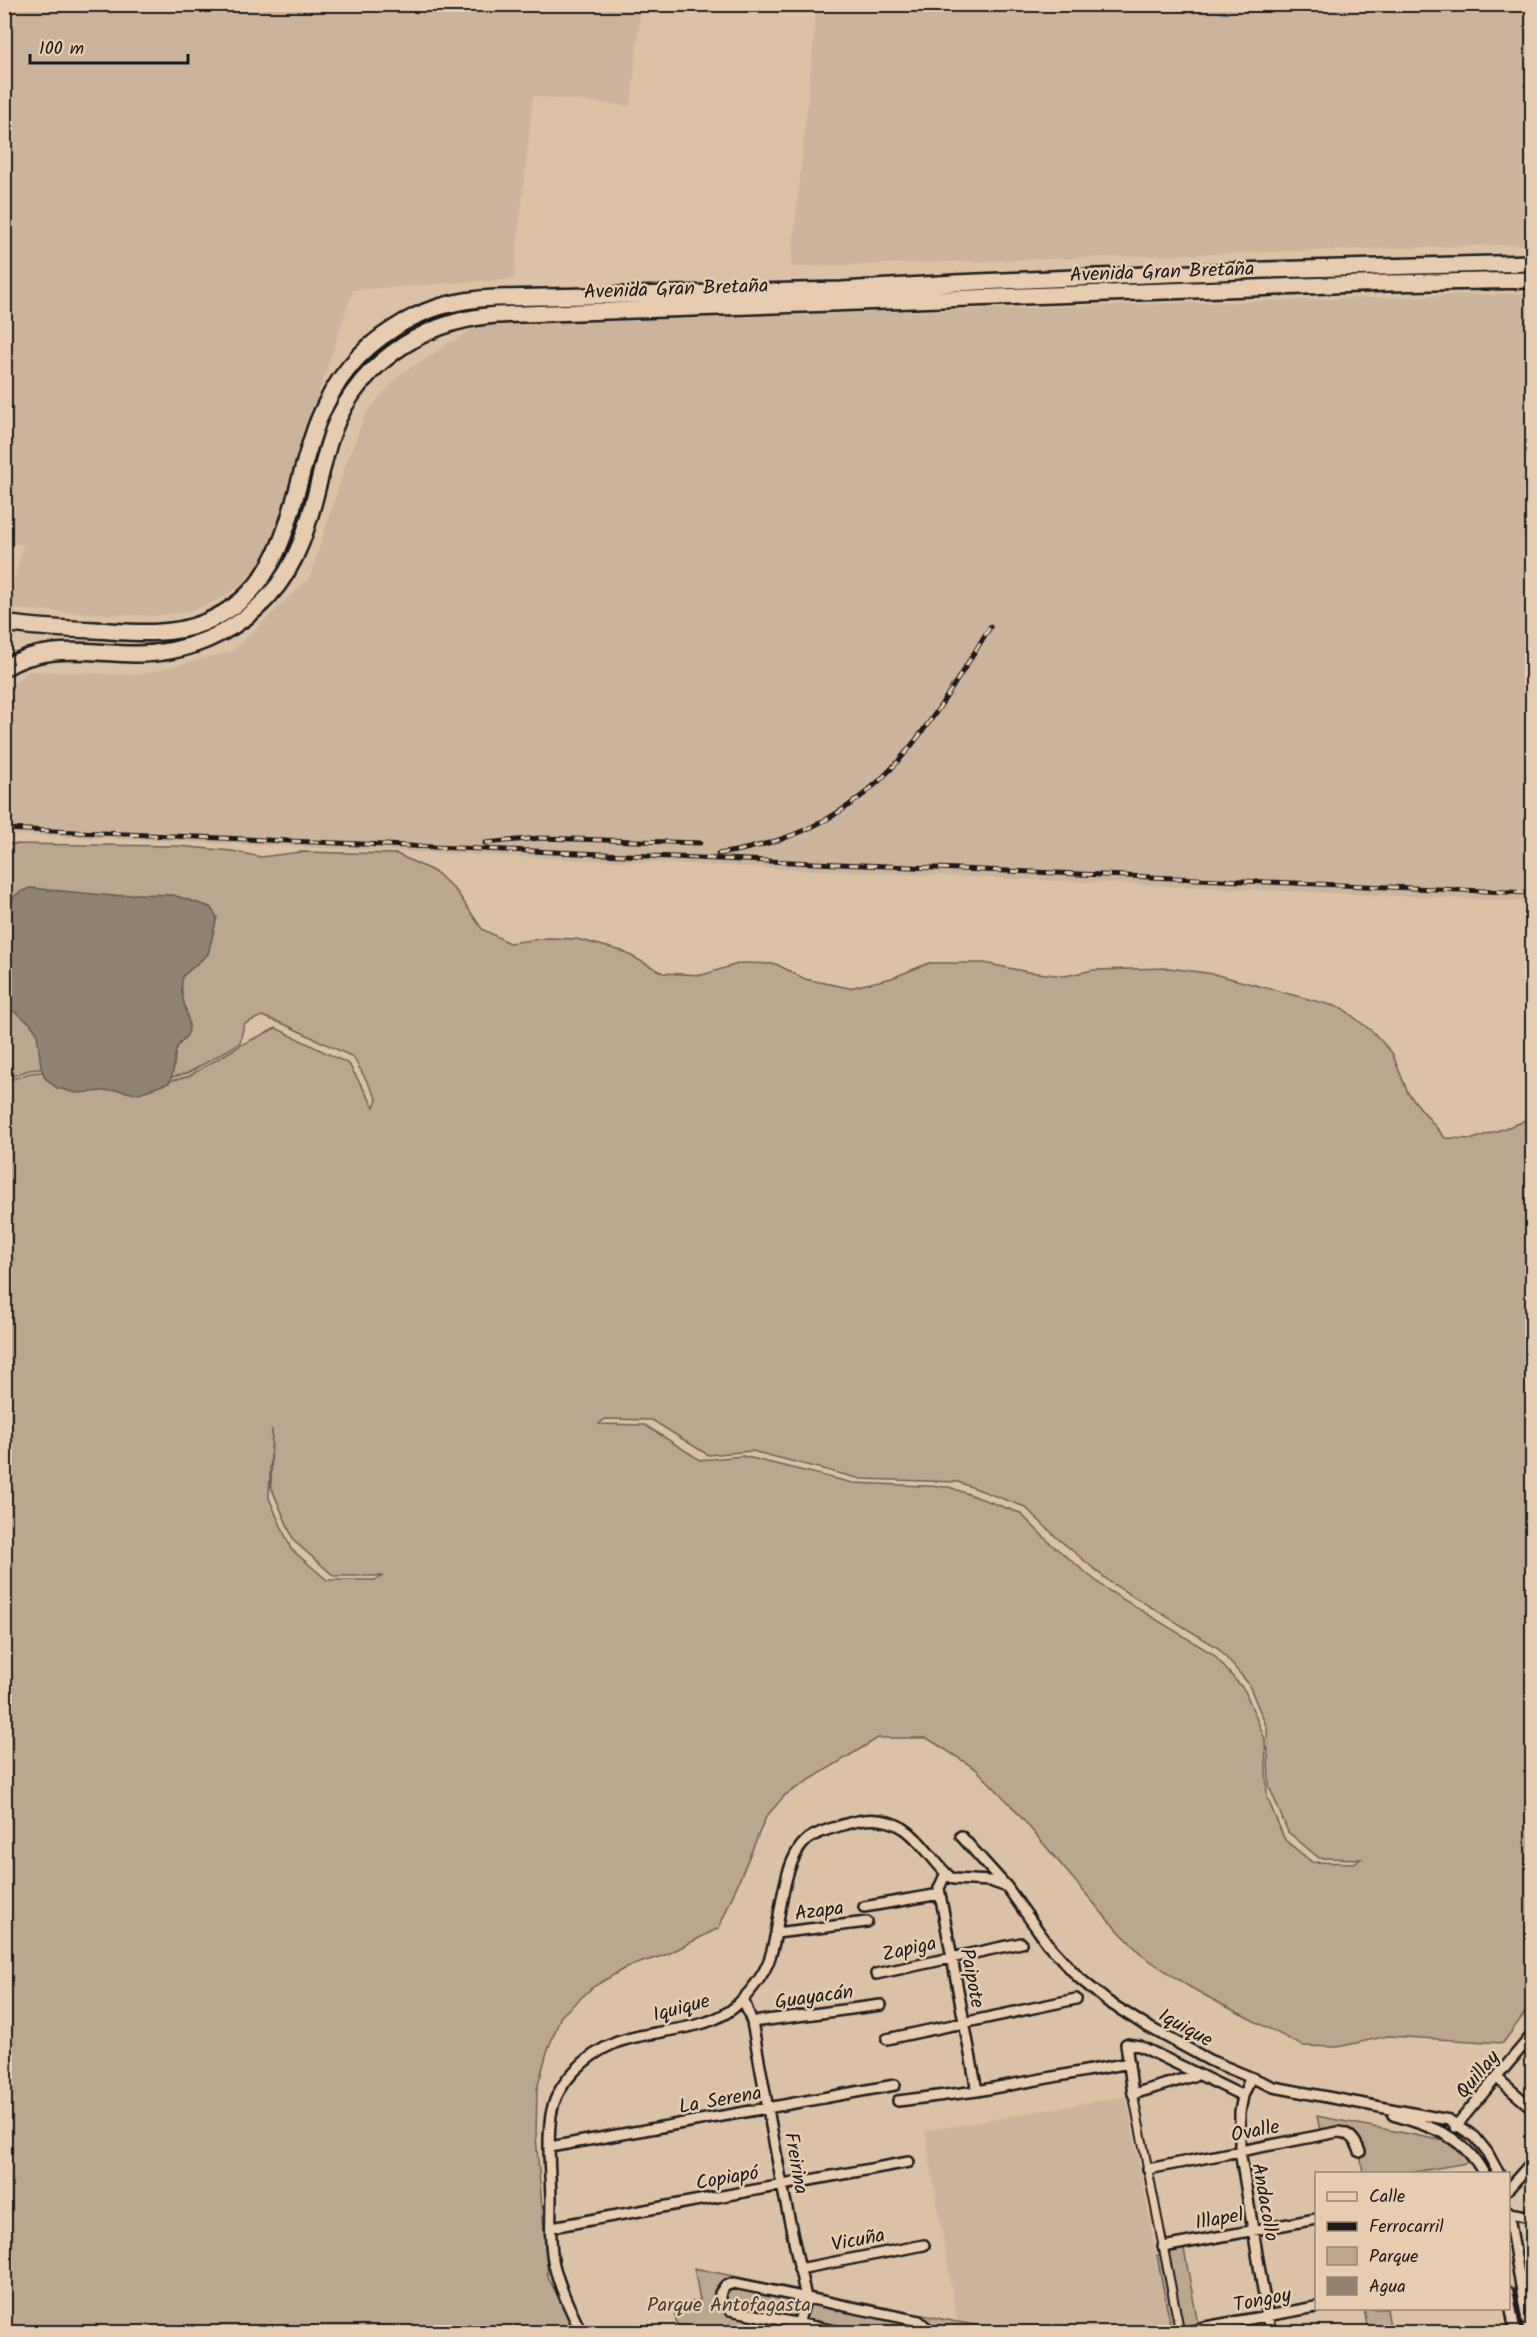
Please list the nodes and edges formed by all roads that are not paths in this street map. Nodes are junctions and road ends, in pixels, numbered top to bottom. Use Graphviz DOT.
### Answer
graph roads {
  1 [pos="1533,263"];
  2 [pos="1533,280"];
  3 [pos="4,623"];
  4 [pos="4,668"];
  5 [pos="961,1836"];
  6 [pos="946,1873"];
  7 [pos="1007,1887"];
  8 [pos="939,1894"];
  9 [pos="864,1907"];
  10 [pos="867,1922"];
  11 [pos="776,1934"];
  12 [pos="1021,1943"];
  13 [pos="951,1957"];
  14 [pos="876,1974"];
  15 [pos="1076,1999"];
  16 [pos="743,2000"];
  17 [pos="881,2005"];
  18 [pos="752,2022"];
  19 [pos="963,2022"];
  20 [pos="1533,2035"];
  21 [pos="887,2039"];
  22 [pos="1129,2063"];
  23 [pos="1197,2075"];
  24 [pos="1497,2078"];
  25 [pos="1251,2079"];
  26 [pos="896,2085"];
  27 [pos="977,2091"];
  28 [pos="1133,2094"];
  29 [pos="1243,2096"];
  30 [pos="898,2101"];
  31 [pos="1365,2106"];
  32 [pos="768,2108"];
  33 [pos="1533,2108"];
  34 [pos="1458,2124"];
  35 [pos="1448,2136"];
  36 [pos="550,2147"];
  37 [pos="1239,2151"];
  38 [pos="1360,2152"];
  39 [pos="909,2162"];
  40 [pos="1533,2162"];
  41 [pos="1148,2169"];
  42 [pos="1483,2172"];
  43 [pos="1498,2172"];
  44 [pos="782,2185"];
  45 [pos="1510,2188"];
  46 [pos="1510,2212"];
  47 [pos="1533,2217"];
  48 [pos="1315,2219"];
  49 [pos="552,2227"];
  50 [pos="1510,2228"];
  51 [pos="1253,2230"];
  52 [pos="924,2245"];
  53 [pos="1163,2247"];
  54 [pos="1512,2260"];
  55 [pos="799,2269"];
  56 [pos="806,2298"];
  57 [pos="1510,2299"];
  58 [pos="1315,2307"];
  59 [pos="1267,2317"];
  60 [pos="794,2327"];
  61 [pos="1200,2328"];
  62 [pos="581,2332"];
  63 [pos="780,2332"];
  64 [pos="841,2332"];
  65 [pos="928,2332"];
  66 [pos="1179,2332"];
  67 [pos="1270,2332"];
  68 [pos="1515,2332"];
  69 [pos="1529,2332"];
  1 -- 3 [label="main road, Avenida Gran Bretaña"];
  2 -- 4 [label="main road, Avenida Gran Bretaña"];
  5 -- 7 [label="street, Iquique"];
  6 -- 7 [label="street"];
  6 -- 8 [label="street, Paipote"];
  6 -- 11 [label="street, Iquique"];
  7 -- 25 [label="street, Iquique"];
  8 -- 9 [label="street, Azapa"];
  8 -- 13 [label="street, Paipote"];
  10 -- 11 [label="street, Azapa"];
  11 -- 16 [label="street, Iquique"];
  12 -- 13 [label="street, Zapiga"];
  13 -- 14 [label="street, Zapiga"];
  13 -- 19 [label="street, Paipote"];
  15 -- 19 [label="street"];
  16 -- 18 [label="street, Freirina"];
  16 -- 36 [label="street, Iquique"];
  17 -- 18 [label="street, Guayacán"];
  18 -- 32 [label="street, Freirina"];
  19 -- 21 [label="street"];
  19 -- 27 [label="street, Paipote"];
  20 -- 24 [label="street, Quillay"];
  22 -- 23 [label="street"];
  22 -- 27 [label="street"];
  22 -- 28 [label="street"];
  23 -- 28 [label="street"];
  23 -- 29 [label="street"];
  24 -- 33 [label="street"];
  24 -- 34 [label="street, Quillay"];
  25 -- 29 [label="street, Andacollo"];
  25 -- 31 [label="street, Iquique"];
  26 -- 32 [label="street, La Serena"];
  27 -- 30 [label="street"];
  28 -- 41 [label="street"];
  29 -- 37 [label="street, Andacollo"];
  31 -- 34 [label="street"];
  31 -- 35 [label="street"];
  32 -- 36 [label="street, La Serena"];
  32 -- 44 [label="street, Freirina"];
  34 -- 35 [label="street, Quillay"];
  34 -- 43 [label="street"];
  35 -- 42 [label="street"];
  36 -- 49 [label="street, Iquique"];
  37 -- 38 [label="street, Ovalle"];
  37 -- 41 [label="street, Ovalle"];
  37 -- 51 [label="street, Andacollo"];
  39 -- 44 [label="street, Copiapó"];
  40 -- 45 [label="street"];
  41 -- 53 [label="street"];
  44 -- 49 [label="street, Copiapó"];
  44 -- 55 [label="street, Freirina"];
  46 -- 47 [label="street"];
  48 -- 51 [label="street, Illapel"];
  49 -- 62 [label="street, Iquique"];
  50 -- 54 [label="street"];
  51 -- 53 [label="street, Illapel"];
  51 -- 59 [label="street, Andacollo"];
  52 -- 55 [label="street, Vicuña"];
  53 -- 66 [label="street"];
  54 -- 69 [label="street"];
  55 -- 56 [label="street, Freirina"];
  56 -- 60 [label="street"];
  56 -- 60 [label="street"];
  56 -- 65 [label="street"];
  57 -- 68 [label="street"];
  58 -- 59 [label="street, Tongoy"];
  59 -- 61 [label="street, Tongoy"];
  59 -- 67 [label="street, Andacollo"];
  60 -- 63 [label="street"];
  60 -- 64 [label="street"];
  61 -- 66 [label="street, Tongoy"];
}
